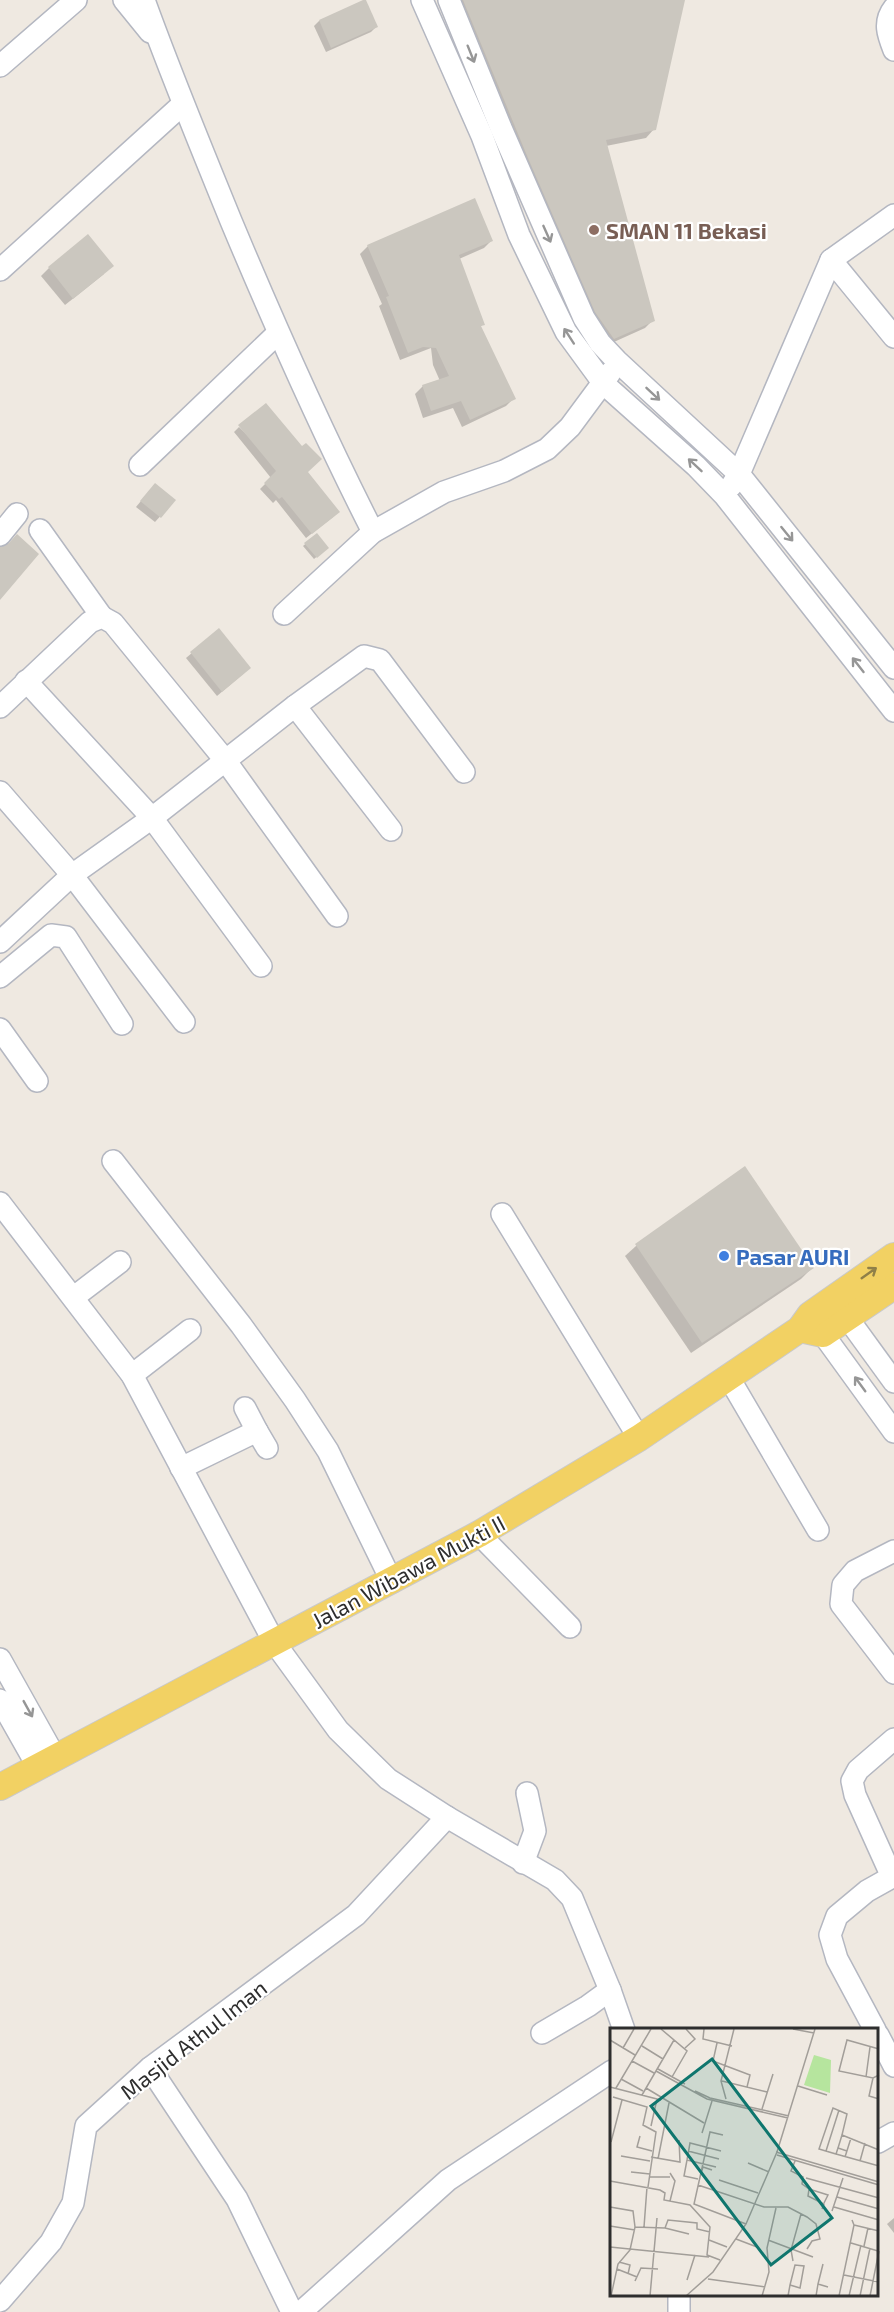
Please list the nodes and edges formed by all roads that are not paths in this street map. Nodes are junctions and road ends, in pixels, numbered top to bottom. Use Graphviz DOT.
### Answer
graph roads {
  1 [pos="76,0"];
  2 [pos="124,0"];
  3 [pos="144,0"];
  4 [pos="422,0"];
  5 [pos="449,0"];
  6 [pos="894,8"];
  7 [pos="159,43"];
  8 [pos="894,50"];
  9 [pos="0,66"];
  10 [pos="183,104"];
  11 [pos="491,132"];
  12 [pos="894,215"];
  13 [pos="831,260"];
  14 [pos="0,270"];
  15 [pos="278,333"];
  16 [pos="894,337"];
  17 [pos="617,361"];
  18 [pos="604,384"];
  19 [pos="140,465"];
  20 [pos="739,474"];
  21 [pos="725,496"];
  22 [pos="17,514"];
  23 [pos="40,530"];
  24 [pos="373,532"];
  25 [pos="0,535"];
  26 [pos="284,614"];
  27 [pos="102,617"];
  28 [pos="894,668"];
  29 [pos="27,681"];
  30 [pos="295,706"];
  31 [pos="0,707"];
  32 [pos="894,711"];
  33 [pos="225,760"];
  34 [pos="464,772"];
  35 [pos="0,792"];
  36 [pos="152,818"];
  37 [pos="391,830"];
  38 [pos="72,875"];
  39 [pos="337,916"];
  40 [pos="2,937"];
  41 [pos="261,966"];
  42 [pos="0,977"];
  43 [pos="184,1022"];
  44 [pos="122,1024"];
  45 [pos="0,1029"];
  46 [pos="37,1081"];
  47 [pos="113,1161"];
  48 [pos="0,1203"];
  49 [pos="502,1214"];
  50 [pos="894,1256"];
  51 [pos="120,1262"];
  52 [pos="894,1286"];
  53 [pos="74,1297"];
  54 [pos="841,1308"];
  55 [pos="811,1326"];
  56 [pos="190,1330"];
  57 [pos="132,1375"];
  58 [pos="729,1378"];
  59 [pos="894,1382"];
  60 [pos="245,1408"];
  61 [pos="893,1429"];
  62 [pos="639,1438"];
  63 [pos="182,1468"];
  64 [pos="818,1530"];
  65 [pos="479,1534"];
  66 [pos="894,1551"];
  67 [pos="392,1582"];
  68 [pos="570,1627"];
  69 [pos="274,1642"];
  70 [pos="0,1659"];
  71 [pos="894,1673"];
  72 [pos="0,1700"];
  73 [pos="894,1739"];
  74 [pos="47,1763"];
  75 [pos="0,1787"];
  76 [pos="527,1793"];
  77 [pos="447,1817"];
  78 [pos="524,1863"];
  79 [pos="893,1879"];
  80 [pos="610,1990"];
  81 [pos="623,2028"];
  82 [pos="874,2028"];
  83 [pos="542,2033"];
  84 [pos="879,2037"];
  85 [pos="894,2066"];
  86 [pos="150,2068"];
  87 [pos="610,2072"];
  88 [pos="894,2133"];
  89 [pos="879,2141"];
  90 [pos="0,2301"];
  91 [pos="292,2312"];
  92 [pos="301,2312"];
  1 -- 9 [label="street"];
  2 -- 7 [label="street"];
  3 -- 7 [label="street"];
  4 -- 11 [label="street"];
  5 -- 11 [label="street, one-way"];
  6 -- 8 [label="street"];
  7 -- 10 [label="street"];
  10 -- 14 [label="street"];
  10 -- 15 [label="street"];
  11 -- 17 [label="street, one-way"];
  18 -- 11 [label="street, one-way"];
  12 -- 13 [label="street"];
  13 -- 16 [label="street"];
  13 -- 20 [label="street"];
  15 -- 19 [label="street"];
  15 -- 24 [label="street"];
  17 -- 18 [label="street"];
  17 -- 20 [label="street, one-way"];
  21 -- 18 [label="street, one-way"];
  18 -- 24 [label="street"];
  20 -- 21 [label="street"];
  20 -- 28 [label="street, one-way"];
  32 -- 21 [label="street, one-way"];
  22 -- 25 [label="street"];
  23 -- 27 [label="street"];
  24 -- 26 [label="street"];
  27 -- 29 [label="street"];
  27 -- 33 [label="street"];
  29 -- 31 [label="street"];
  29 -- 36 [label="street"];
  30 -- 33 [label="street"];
  30 -- 34 [label="street"];
  30 -- 37 [label="street"];
  33 -- 36 [label="street"];
  33 -- 39 [label="street"];
  35 -- 38 [label="street"];
  36 -- 38 [label="street"];
  36 -- 41 [label="street"];
  38 -- 40 [label="street"];
  38 -- 43 [label="street"];
  42 -- 44 [label="street"];
  45 -- 46 [label="street"];
  47 -- 67 [label="street"];
  48 -- 53 [label="street"];
  49 -- 62 [label="street"];
  54 -- 50 [label="main road, Jalan Wibawa Mukti II, one-way"];
  51 -- 53 [label="street"];
  52 -- 54 [label="main road, Jalan Wibawa Mukti II"];
  53 -- 57 [label="street"];
  54 -- 55 [label="main road, Jalan Wibawa Mukti II"];
  54 -- 59 [label="street"];
  55 -- 58 [label="main road, Jalan Wibawa Mukti II"];
  61 -- 55 [label="street, one-way"];
  56 -- 57 [label="street"];
  57 -- 63 [label="street"];
  58 -- 62 [label="main road, Jalan Wibawa Mukti II"];
  58 -- 64 [label="street"];
  60 -- 63 [label="street"];
  62 -- 65 [label="main road, Jalan Wibawa Mukti II"];
  63 -- 69 [label="street"];
  65 -- 67 [label="main road, Jalan Wibawa Mukti II"];
  65 -- 68 [label="street"];
  66 -- 71 [label="street"];
  67 -- 69 [label="main road, Jalan Wibawa Mukti II"];
  69 -- 74 [label="main road, Jalan Wibawa Mukti II"];
  69 -- 77 [label="street"];
  70 -- 74 [label="street, one-way"];
  72 -- 74 [label="street"];
  73 -- 79 [label="street"];
  74 -- 75 [label="main road, Jalan Wibawa Mukti II"];
  76 -- 78 [label="street"];
  77 -- 78 [label="street"];
  77 -- 86 [label="street, Masjid Athul Iman"];
  78 -- 80 [label="street"];
  79 -- 82 [label="street"];
  80 -- 81 [label="street"];
  80 -- 83 [label="street"];
  84 -- 85 [label="street"];
  86 -- 90 [label="street, Masjid Athul Iman"];
  86 -- 91 [label="street"];
  87 -- 92 [label="street"];
  88 -- 89 [label="street"];
}
